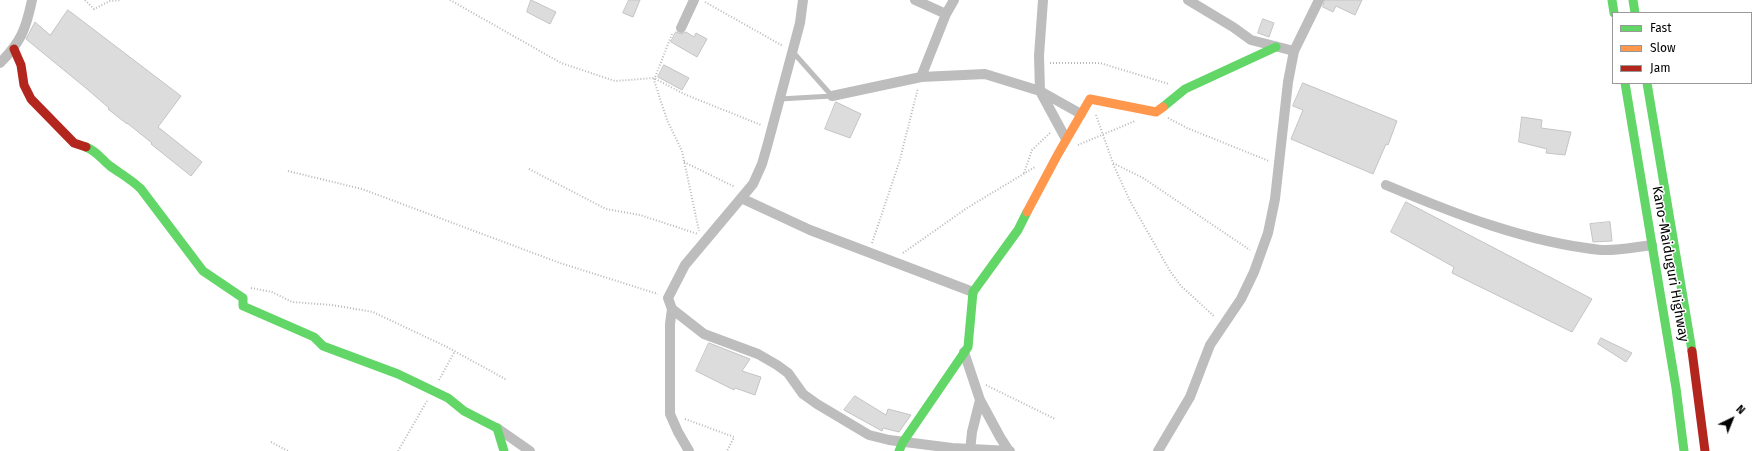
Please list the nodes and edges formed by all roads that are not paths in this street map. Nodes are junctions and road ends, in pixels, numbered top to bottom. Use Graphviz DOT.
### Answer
graph roads {
  1 [pos="32,0"];
  2 [pos="694,0"];
  3 [pos="803,0"];
  4 [pos="915,0"];
  5 [pos="954,0"];
  6 [pos="1043,0"];
  7 [pos="1188,0"];
  8 [pos="1319,0"];
  9 [pos="1612,0"];
  10 [pos="1633,0"];
  11 [pos="1614,12"];
  12 [pos="1635,12"];
  13 [pos="946,14"];
  14 [pos="682,26"];
  15 [pos="1276,47"];
  16 [pos="14,50"];
  17 [pos="792,51"];
  18 [pos="1294,51"];
  19 [pos="0,64"];
  20 [pos="921,77"];
  21 [pos="1625,84"];
  22 [pos="1647,84"];
  23 [pos="1040,91"];
  24 [pos="832,96"];
  25 [pos="780,99"];
  26 [pos="1081,114"];
  27 [pos="1066,139"];
  28 [pos="1386,184"];
  29 [pos="743,195"];
  30 [pos="1652,245"];
  31 [pos="973,292"];
  32 [pos="672,309"];
  33 [pos="964,352"];
  34 [pos="980,400"];
  35 [pos="497,428"];
  36 [pos="901,446"];
  37 [pos="970,450"];
  38 [pos="504,451"];
  39 [pos="530,451"];
  40 [pos="689,451"];
  41 [pos="1010,451"];
  42 [pos="1158,451"];
  43 [pos="1684,451"];
  44 [pos="1705,451"];
  1 -- 16 [label="street"];
  2 -- 14 [label="street"];
  3 -- 17 [label="street"];
  4 -- 13 [label="street"];
  5 -- 13 [label="street"];
  6 -- 23 [label="street"];
  7 -- 15 [label="street"];
  8 -- 18 [label="street"];
  9 -- 11 [label="main road"];
  10 -- 12 [label="main road"];
  13 -- 20 [label="street"];
  15 -- 18 [label="street"];
  15 -- 26 [label="main road"];
  16 -- 19 [label="street"];
  16 -- 35 [label="main road"];
  17 -- 24 [label="lane"];
  17 -- 25 [label="street"];
  18 -- 42 [label="street"];
  20 -- 23 [label="street"];
  20 -- 24 [label="street"];
  21 -- 30 [label="main road, Kano-Maiduguri Highway"];
  22 -- 44 [label="main road, Kano-Maiduguri Highway"];
  23 -- 26 [label="street"];
  23 -- 27 [label="street"];
  24 -- 25 [label="lane"];
  25 -- 29 [label="street"];
  26 -- 27 [label="main road"];
  27 -- 31 [label="main road"];
  28 -- 30 [label="street"];
  29 -- 31 [label="street"];
  29 -- 32 [label="street"];
  30 -- 43 [label="main road, Kano-Maiduguri Highway"];
  31 -- 33 [label="main road"];
  32 -- 36 [label="street"];
  32 -- 40 [label="street"];
  33 -- 34 [label="street"];
  33 -- 36 [label="main road"];
  34 -- 37 [label="street"];
  34 -- 41 [label="street"];
  35 -- 38 [label="main road"];
  35 -- 39 [label="street"];
  36 -- 37 [label="street"];
  37 -- 41 [label="street"];
}
